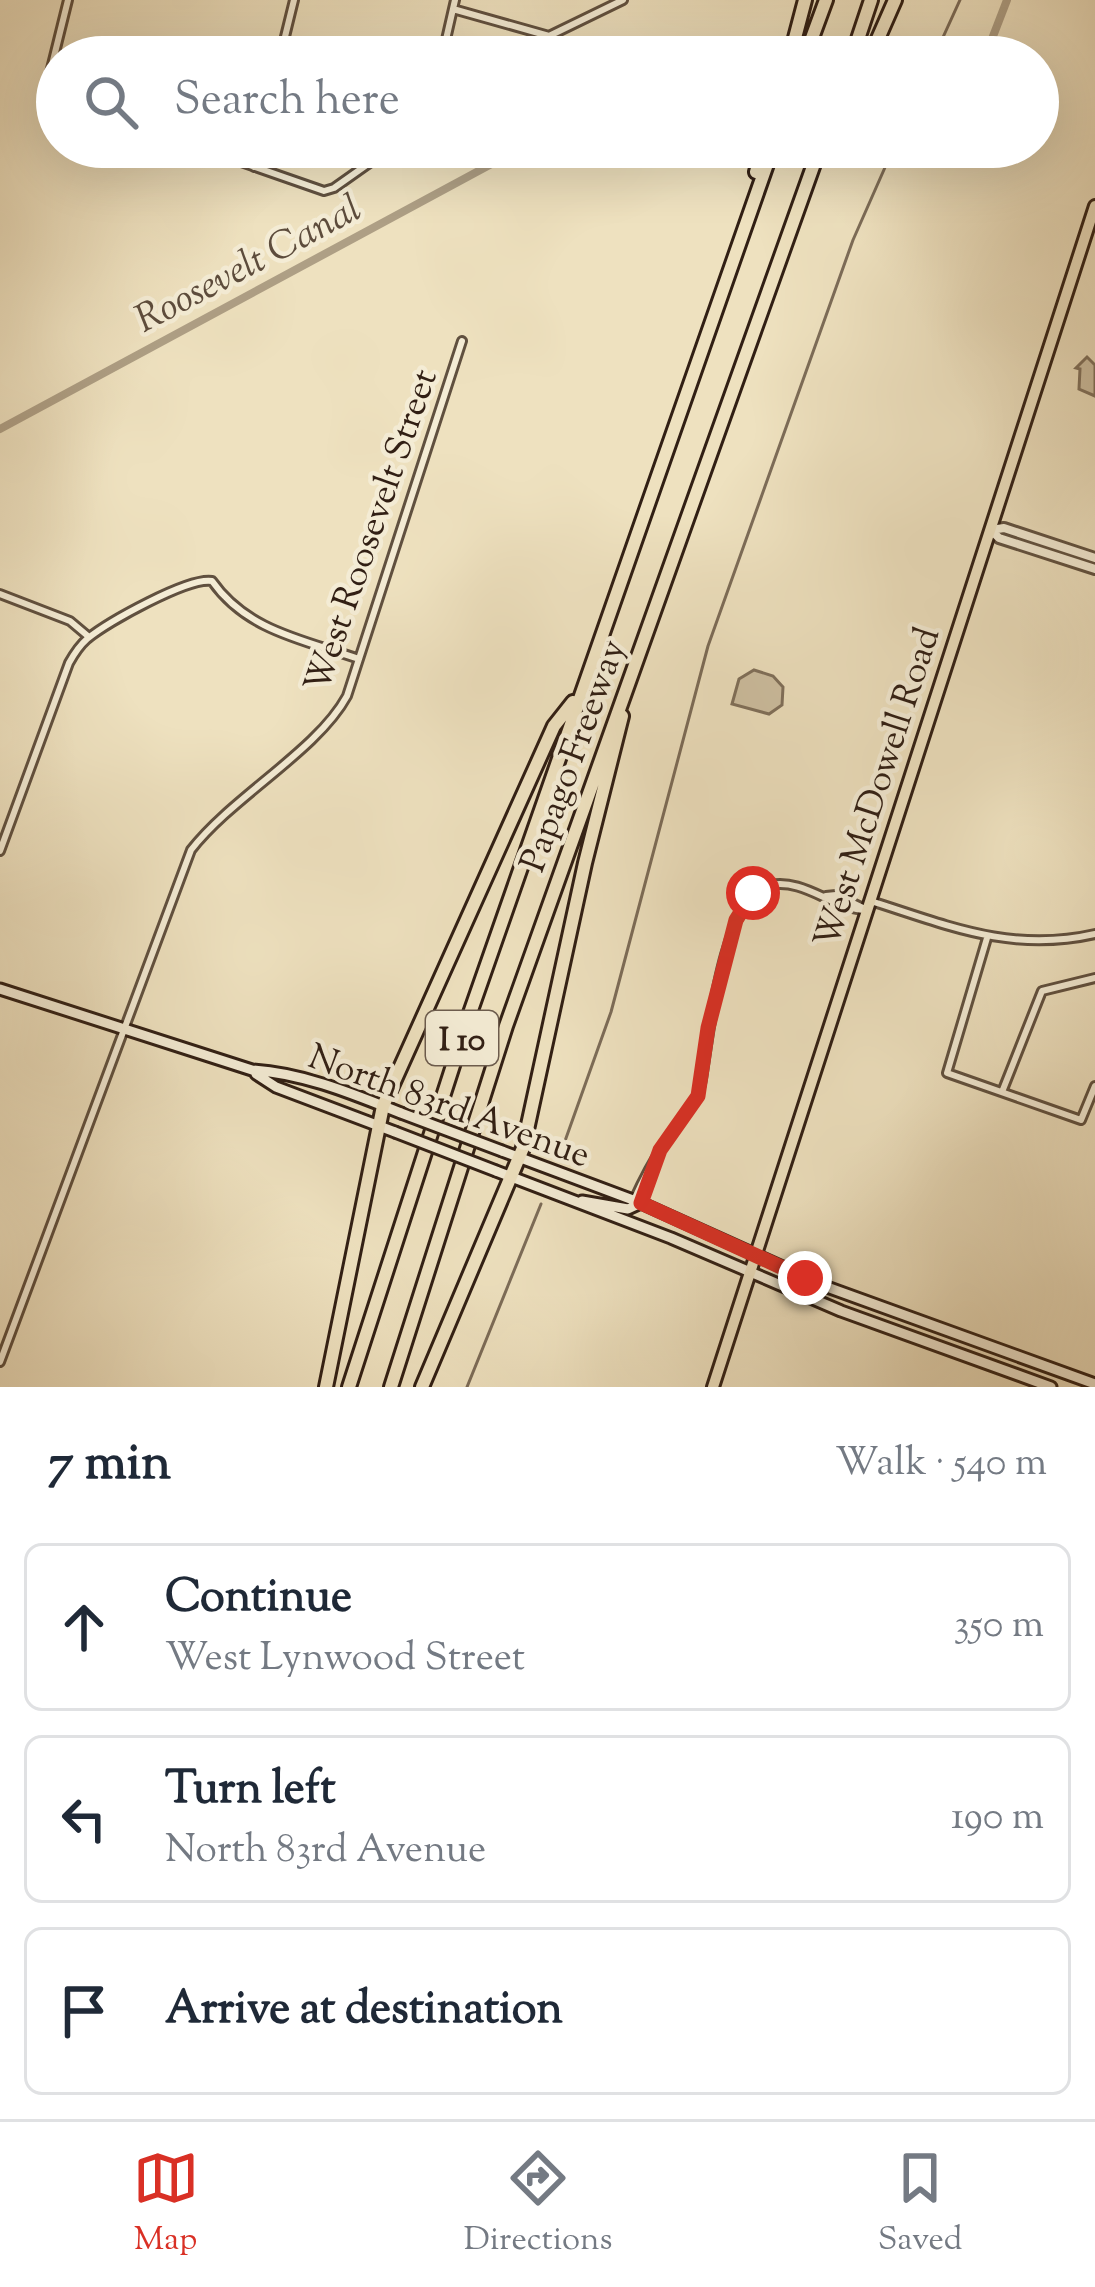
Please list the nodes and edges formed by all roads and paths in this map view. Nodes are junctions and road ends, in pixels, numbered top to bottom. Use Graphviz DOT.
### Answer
graph roads {
  1 [pos="68,0"];
  2 [pos="294,0"];
  3 [pos="623,0"];
  4 [pos="805,0"];
  5 [pos="826,0"];
  6 [pos="871,0"];
  7 [pos="895,0"];
  8 [pos="454,4"];
  9 [pos="59,36"];
  10 [pos="285,36"];
  11 [pos="447,36"];
  12 [pos="796,36"];
  13 [pos="813,36"];
  14 [pos="859,36"];
  15 [pos="879,36"];
  16 [pos="257,168"];
  17 [pos="362,168"];
  18 [pos="758,168"];
  19 [pos="765,168"];
  20 [pos="812,168"];
  21 [pos="1095,206"];
  22 [pos="738,243"];
  23 [pos="462,341"];
  24 [pos="991,530"];
  25 [pos="1095,559"];
  26 [pos="1095,569"];
  27 [pos="0,594"];
  28 [pos="89,637"];
  29 [pos="359,658"];
  30 [pos="582,692"];
  31 [pos="623,697"];
  32 [pos="0,851"];
  33 [pos="868,905"];
  34 [pos="1095,934"];
  35 [pos="988,938"];
  36 [pos="1095,978"];
  37 [pos="0,989"];
  38 [pos="124,1031"];
  39 [pos="252,1070"];
  40 [pos="1095,1086"];
  41 [pos="1002,1092"];
  42 [pos="382,1106"];
  43 [pos="377,1124"];
  44 [pos="520,1157"];
  45 [pos="513,1177"];
  46 [pos="576,1201"];
  47 [pos="638,1202"];
  48 [pos="756,1256"];
  49 [pos="751,1273"];
  50 [pos="988,1347"];
  51 [pos="0,1362"];
  52 [pos="983,1363"];
  53 [pos="1095,1384"];
  54 [pos="326,1387"];
  55 [pos="349,1387"];
  56 [pos="391,1387"];
  57 [pos="422,1387"];
  58 [pos="713,1387"];
  59 [pos="1051,1387"];
  1 -- 9 [label="street"];
  2 -- 10 [label="street"];
  3 -- 8 [label="street"];
  4 -- 12 [label="highway"];
  5 -- 13 [label="highway"];
  6 -- 14 [label="highway"];
  7 -- 15 [label="highway"];
  8 -- 11 [label="street"];
  16 -- 17 [label="street"];
  18 -- 22 [label="highway"];
  19 -- 22 [label="highway, Papago Freeway / I 10"];
  20 -- 31 [label="highway, Papago Freeway / I 10"];
  21 -- 24 [label="main road, West McDowell Road"];
  22 -- 30 [label="highway, Papago Freeway / I 10"];
  23 -- 29 [label="street, West Roosevelt Street"];
  24 -- 25 [label="street"];
  24 -- 26 [label="street"];
  24 -- 33 [label="main road, West McDowell Road"];
  27 -- 28 [label="street"];
  28 -- 29 [label="street"];
  28 -- 32 [label="street"];
  29 -- 38 [label="street, West Roosevelt Street"];
  30 -- 42 [label="highway"];
  30 -- 55 [label="highway, Papago Freeway / I 10"];
  31 -- 44 [label="highway"];
  31 -- 56 [label="highway, Papago Freeway / I 10"];
  33 -- 35 [label="street"];
  33 -- 47 [label="street"];
  33 -- 48 [label="main road, West McDowell Road"];
  34 -- 35 [label="street"];
  35 -- 41 [label="street"];
  36 -- 41 [label="street"];
  37 -- 38 [label="main road, North 83rd Avenue"];
  38 -- 39 [label="main road, North 83rd Avenue"];
  38 -- 51 [label="street, West Roosevelt Street"];
  39 -- 42 [label="main road, North 83rd Avenue"];
  39 -- 43 [label="main road, North 83rd Avenue"];
  40 -- 41 [label="street"];
  42 -- 43 [label="highway"];
  42 -- 44 [label="main road, North 83rd Avenue, bridge"];
  43 -- 45 [label="main road, North 83rd Avenue, bridge"];
  43 -- 54 [label="highway"];
  44 -- 45 [label="highway"];
  44 -- 47 [label="main road, North 83rd Avenue"];
  45 -- 46 [label="main road, North 83rd Avenue"];
  45 -- 57 [label="highway"];
  46 -- 47 [label="main road"];
  46 -- 49 [label="main road, North 83rd Avenue"];
  47 -- 48 [label="main road, North 83rd Avenue"];
  48 -- 49 [label="main road, West McDowell Road"];
  48 -- 50 [label="main road, North 83rd Avenue"];
  49 -- 52 [label="main road, North 83rd Avenue"];
  49 -- 58 [label="main road, West McDowell Road"];
  50 -- 52 [label="main road"];
  50 -- 53 [label="main road, North 83rd Avenue"];
  52 -- 59 [label="main road, North 83rd Avenue"];
}
